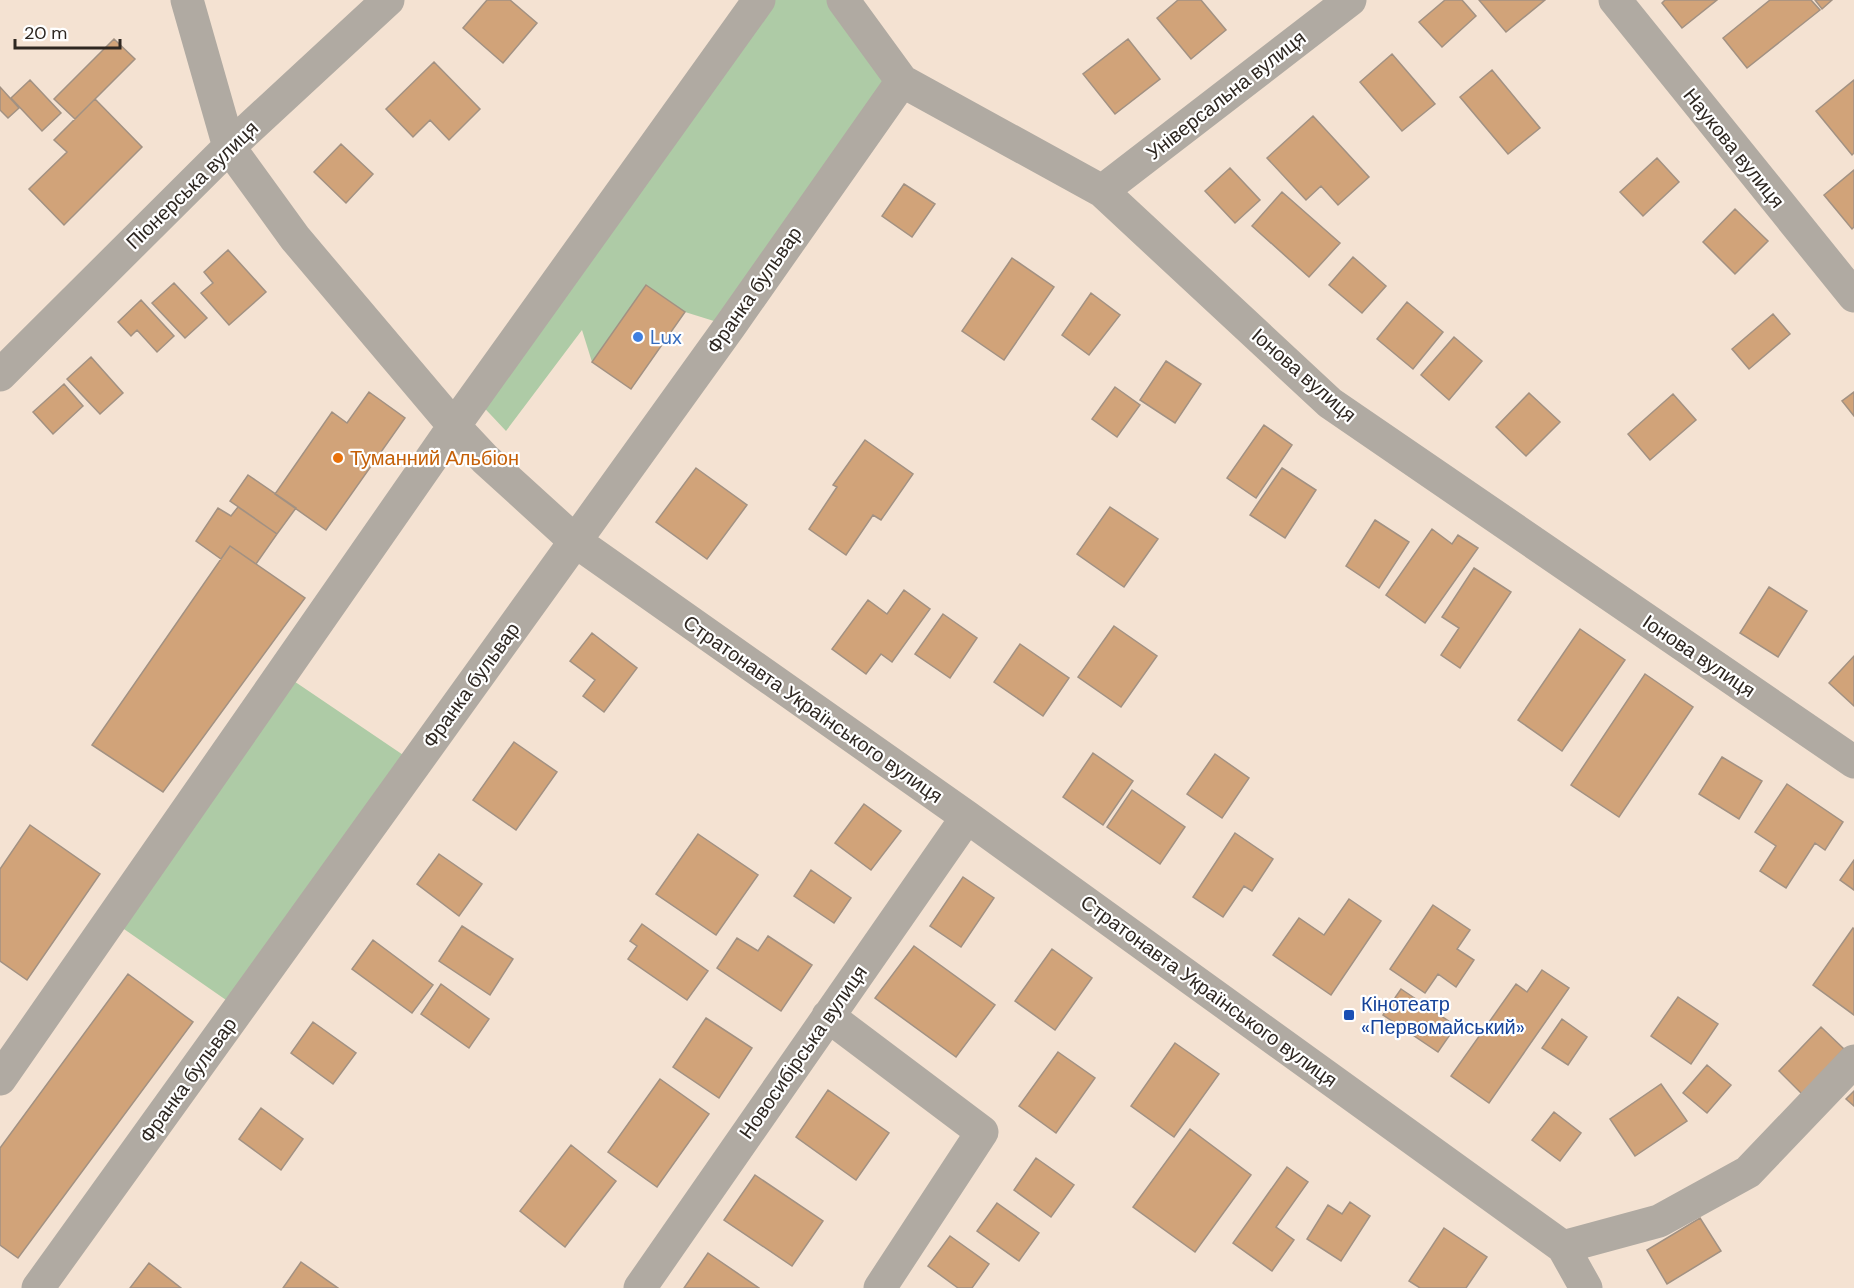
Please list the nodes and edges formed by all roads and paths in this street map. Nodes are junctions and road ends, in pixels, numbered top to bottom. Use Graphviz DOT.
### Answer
graph roads {
  1 [pos="187,0"];
  2 [pos="388,0"];
  3 [pos="759,0"];
  4 [pos="843,0"];
  5 [pos="1350,0"];
  6 [pos="1615,0"];
  7 [pos="902,81"];
  8 [pos="229,147"];
  9 [pos="1102,191"];
  10 [pos="1854,296"];
  11 [pos="0,375"];
  12 [pos="454,426"];
  13 [pos="575,541"];
  14 [pos="1854,762"];
  15 [pos="967,817"];
  16 [pos="828,1017"];
  17 [pos="1854,1061"];
  18 [pos="0,1079"];
  19 [pos="1563,1247"];
  20 [pos="1584,1287"];
  21 [pos="38,1288"];
  22 [pos="640,1288"];
  23 [pos="880,1288"];
  1 -- 8 [label="street, Стратонавта Українського вулиця"];
  2 -- 8 [label="street, Піонерська вулиця"];
  3 -- 12 [label="street"];
  4 -- 7 [label="street, Іонова вулиця"];
  5 -- 9 [label="street, Універсальна вулиця"];
  6 -- 10 [label="street, Наукова вулиця"];
  7 -- 9 [label="street, Іонова вулиця"];
  7 -- 13 [label="street, Франка бульвар"];
  8 -- 11 [label="street, Піонерська вулиця"];
  8 -- 12 [label="street, Стратонавта Українського вулиця"];
  9 -- 14 [label="street, Іонова вулиця"];
  12 -- 13 [label="street, Стратонавта Українського вулиця"];
  12 -- 18 [label="street"];
  13 -- 15 [label="street, Стратонавта Українського вулиця"];
  13 -- 21 [label="street, Франка бульвар"];
  15 -- 16 [label="street, Новосибірська вулиця"];
  15 -- 19 [label="street, Стратонавта Українського вулиця"];
  16 -- 22 [label="street, Новосибірська вулиця"];
  16 -- 23 [label="street"];
  17 -- 19 [label="street"];
  19 -- 20 [label="street, Стратонавта Українського вулиця"];
}
